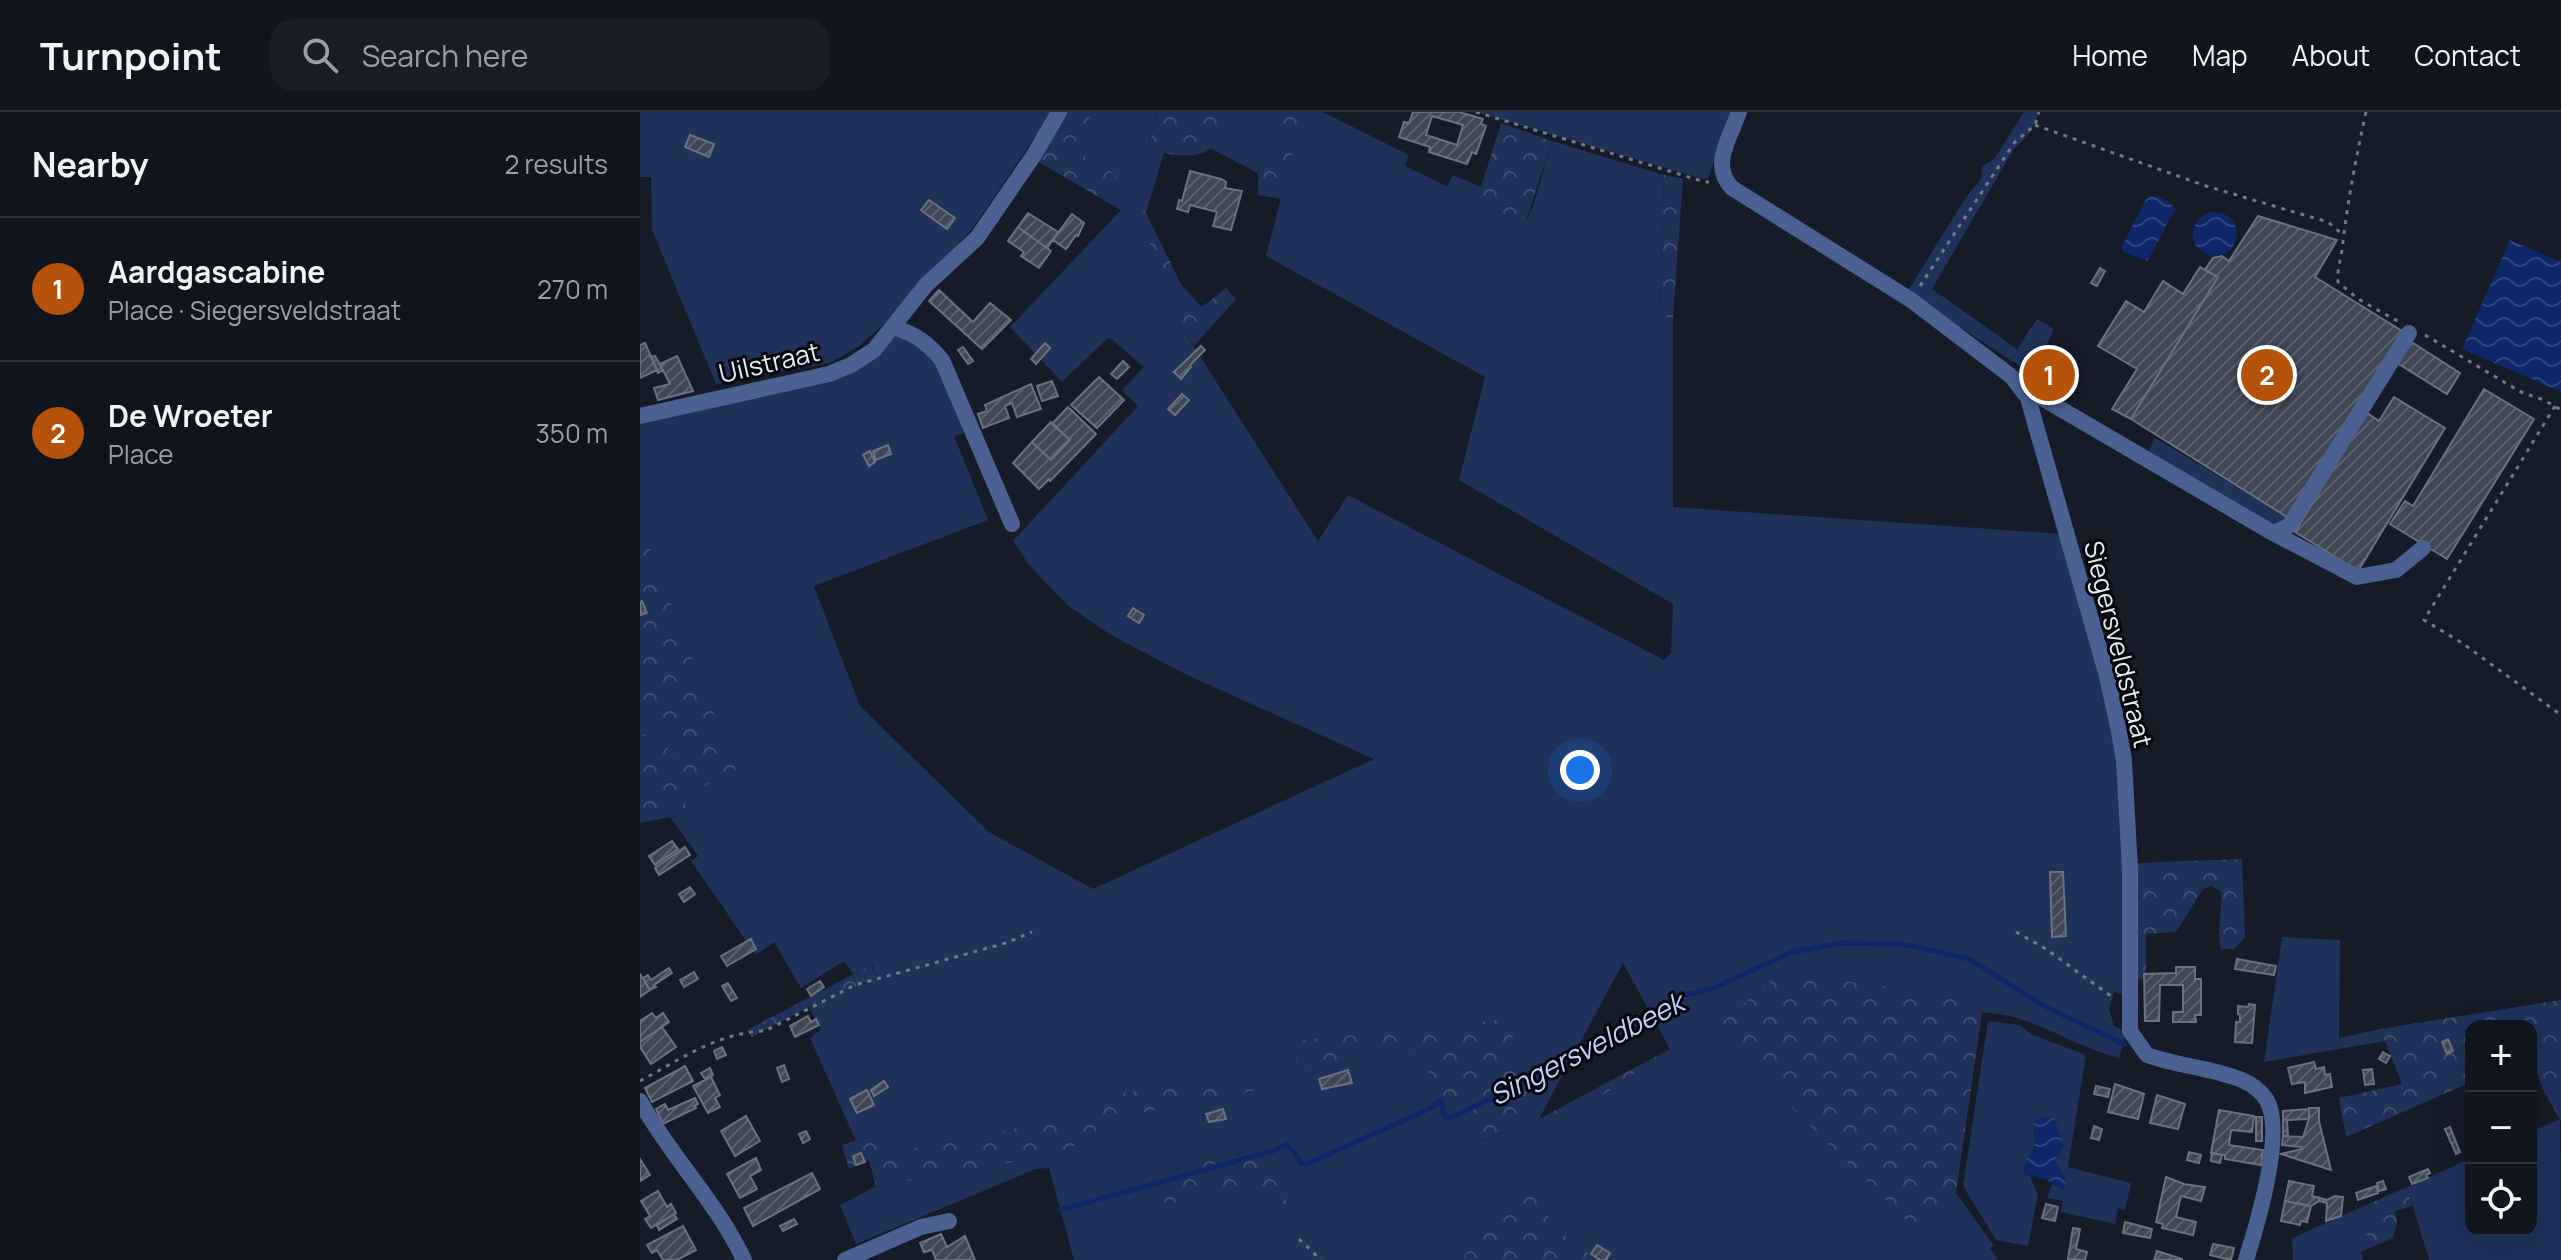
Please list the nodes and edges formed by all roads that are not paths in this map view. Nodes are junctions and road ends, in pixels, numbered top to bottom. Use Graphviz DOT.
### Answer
graph roads {
  1 [pos="1059,112"];
  2 [pos="1739,112"];
  3 [pos="893,327"];
  4 [pos="2411,331"];
  5 [pos="2023,387"];
  6 [pos="640,416"];
  7 [pos="1012,524"];
  8 [pos="2273,533"];
  9 [pos="2423,548"];
  10 [pos="640,1101"];
  11 [pos="949,1221"];
  12 [pos="744,1260"];
  13 [pos="845,1260"];
  14 [pos="2246,1260"];
  1 -- 3 [label="street, Uilstraat"];
  2 -- 5 [label="street, Siegersveldstraat"];
  3 -- 6 [label="street, Uilstraat"];
  3 -- 7 [label="street"];
  4 -- 8 [label="street"];
  5 -- 8 [label="street"];
  5 -- 14 [label="street, Siegersveldstraat"];
  8 -- 9 [label="street"];
  10 -- 12 [label="street"];
  11 -- 13 [label="street"];
}
